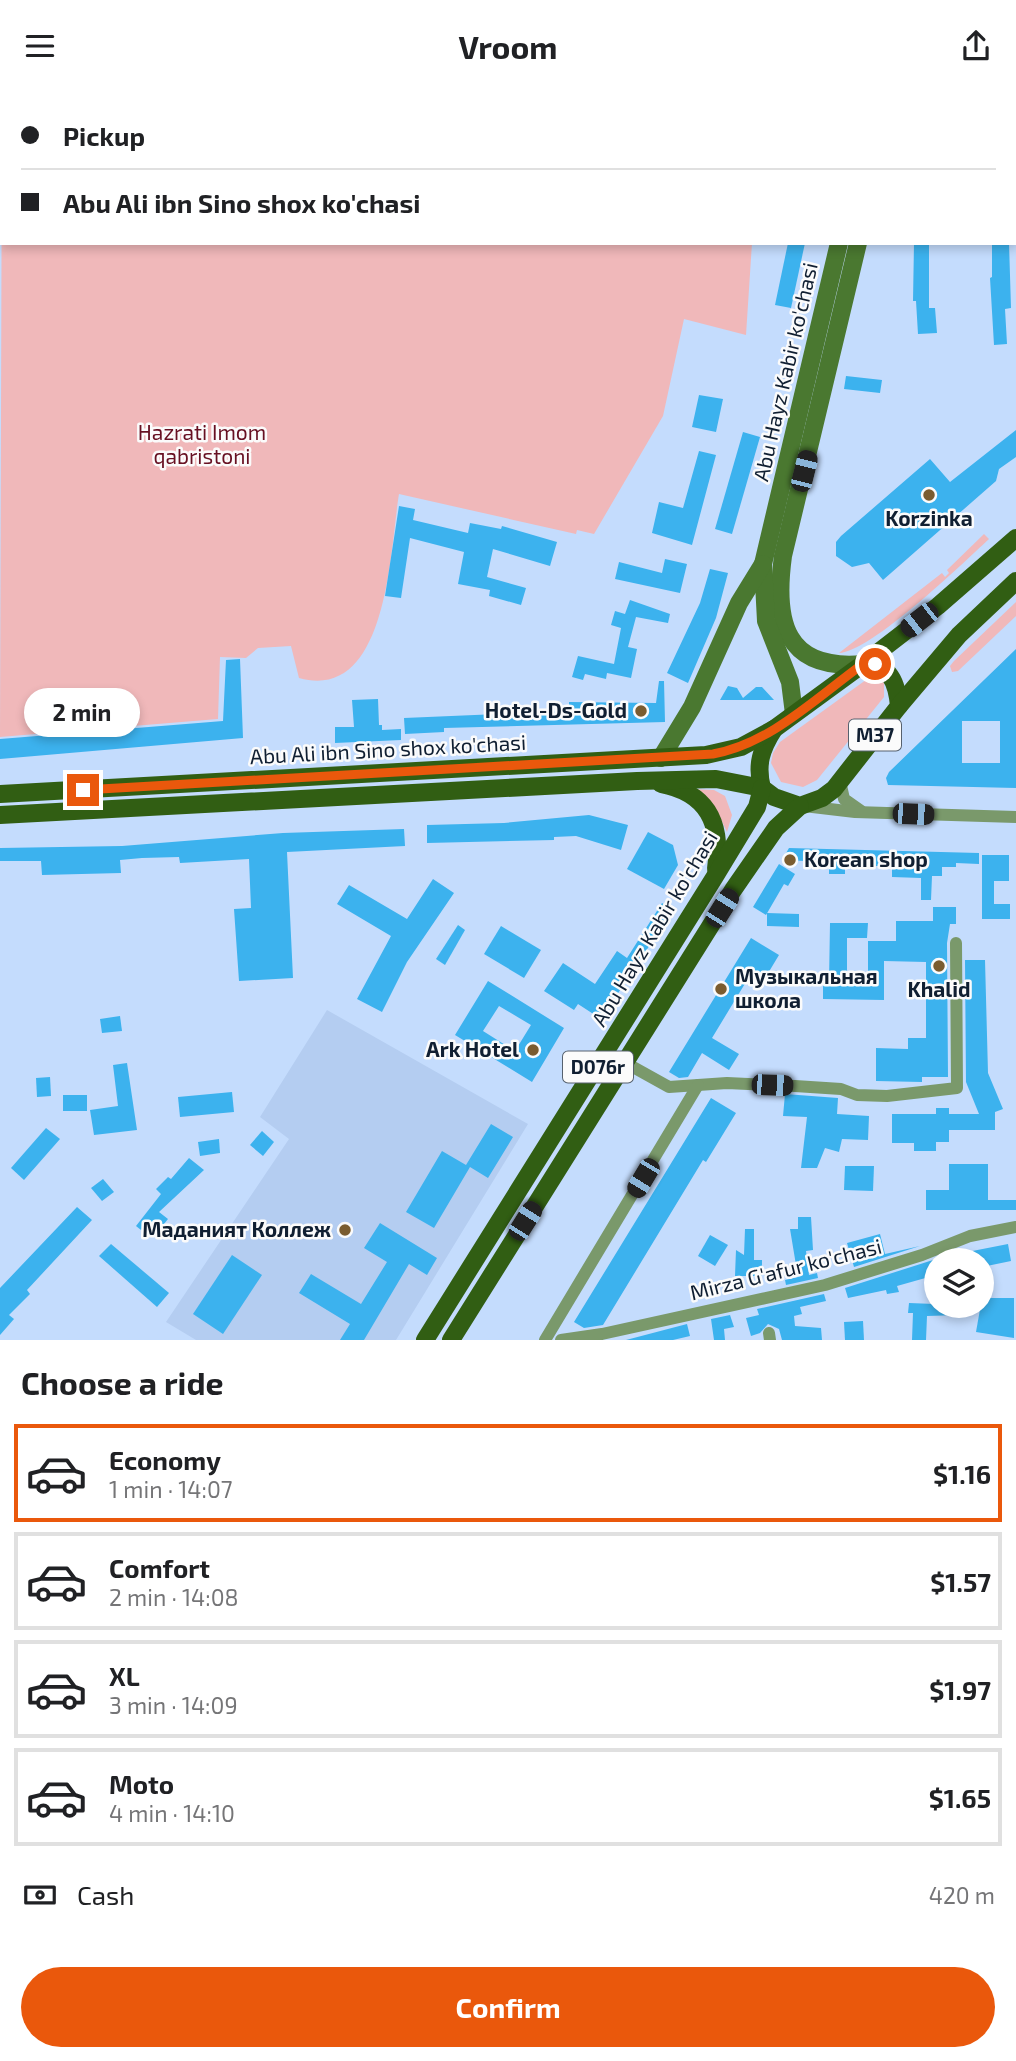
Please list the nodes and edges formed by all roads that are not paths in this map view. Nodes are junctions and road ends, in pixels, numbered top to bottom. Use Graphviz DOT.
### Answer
graph roads {
  1 [pos="839,245"];
  2 [pos="857,245"];
  3 [pos="802,443"];
  4 [pos="1016,538"];
  5 [pos="764,564"];
  6 [pos="1016,581"];
  7 [pos="863,664"];
  8 [pos="899,706"];
  9 [pos="794,714"];
  10 [pos="774,729"];
  11 [pos="661,758"];
  12 [pos="637,781"];
  13 [pos="840,781"];
  14 [pos="762,788"];
  15 [pos="0,794"];
  16 [pos="800,806"];
  17 [pos="862,812"];
  18 [pos="0,815"];
  19 [pos="1016,817"];
  20 [pos="716,875"];
  21 [pos="956,943"];
  22 [pos="624,1062"];
  23 [pos="698,1085"];
  24 [pos="1016,1227"];
  25 [pos="453,1339"];
  26 [pos="425,1340"];
  27 [pos="545,1340"];
  28 [pos="561,1340"];
  1 -- 3 [label="main road, Abu Hayz Kabir ko'chasi"];
  2 -- 3 [label="main road, Abu Hayz Kabir ko'chasi"];
  3 -- 5 [label="main road, Abu Hayz Kabir ko'chasi"];
  3 -- 7 [label="main road, Abu Hayz Kabir ko'chasi"];
  4 -- 7 [label="main road"];
  5 -- 9 [label="main road, Abu Hayz Kabir ko'chasi"];
  5 -- 11 [label="main road"];
  6 -- 8 [label="main road, M37"];
  7 -- 8 [label="main road, M37"];
  7 -- 9 [label="main road, Abu Ali ibn Sino shox ko'chasi"];
  8 -- 13 [label="main road, M37"];
  9 -- 10 [label="main road, Abu Ali ibn Sino shox ko'chasi"];
  10 -- 11 [label="main road, Abu Ali ibn Sino shox ko'chasi"];
  10 -- 14 [label="main road"];
  11 -- 15 [label="main road, Abu Ali ibn Sino shox ko'chasi"];
  12 -- 14 [label="main road, Abu Ali ibn Sino shox ko'chasi"];
  12 -- 18 [label="main road, Abu Ali ibn Sino shox ko'chasi"];
  12 -- 20 [label="main road, D076r"];
  13 -- 16 [label="main road, M37"];
  13 -- 17 [label="street"];
  14 -- 16 [label="main road, Abu Ali ibn Sino shox ko'chasi"];
  14 -- 20 [label="main road, Abu Hayz Kabir ko'chasi / D076r"];
  16 -- 17 [label="street"];
  16 -- 22 [label="main road, Abu Hayz Kabir ko'chasi / D076r"];
  17 -- 19 [label="street"];
  20 -- 26 [label="main road, Abu Hayz Kabir ko'chasi / D076r"];
  21 -- 23 [label="street"];
  22 -- 23 [label="street"];
  22 -- 25 [label="main road, Abu Hayz Kabir ko'chasi / D076r"];
  23 -- 27 [label="street"];
  24 -- 28 [label="street, Mirza G'afur ko'chasi"];
}
